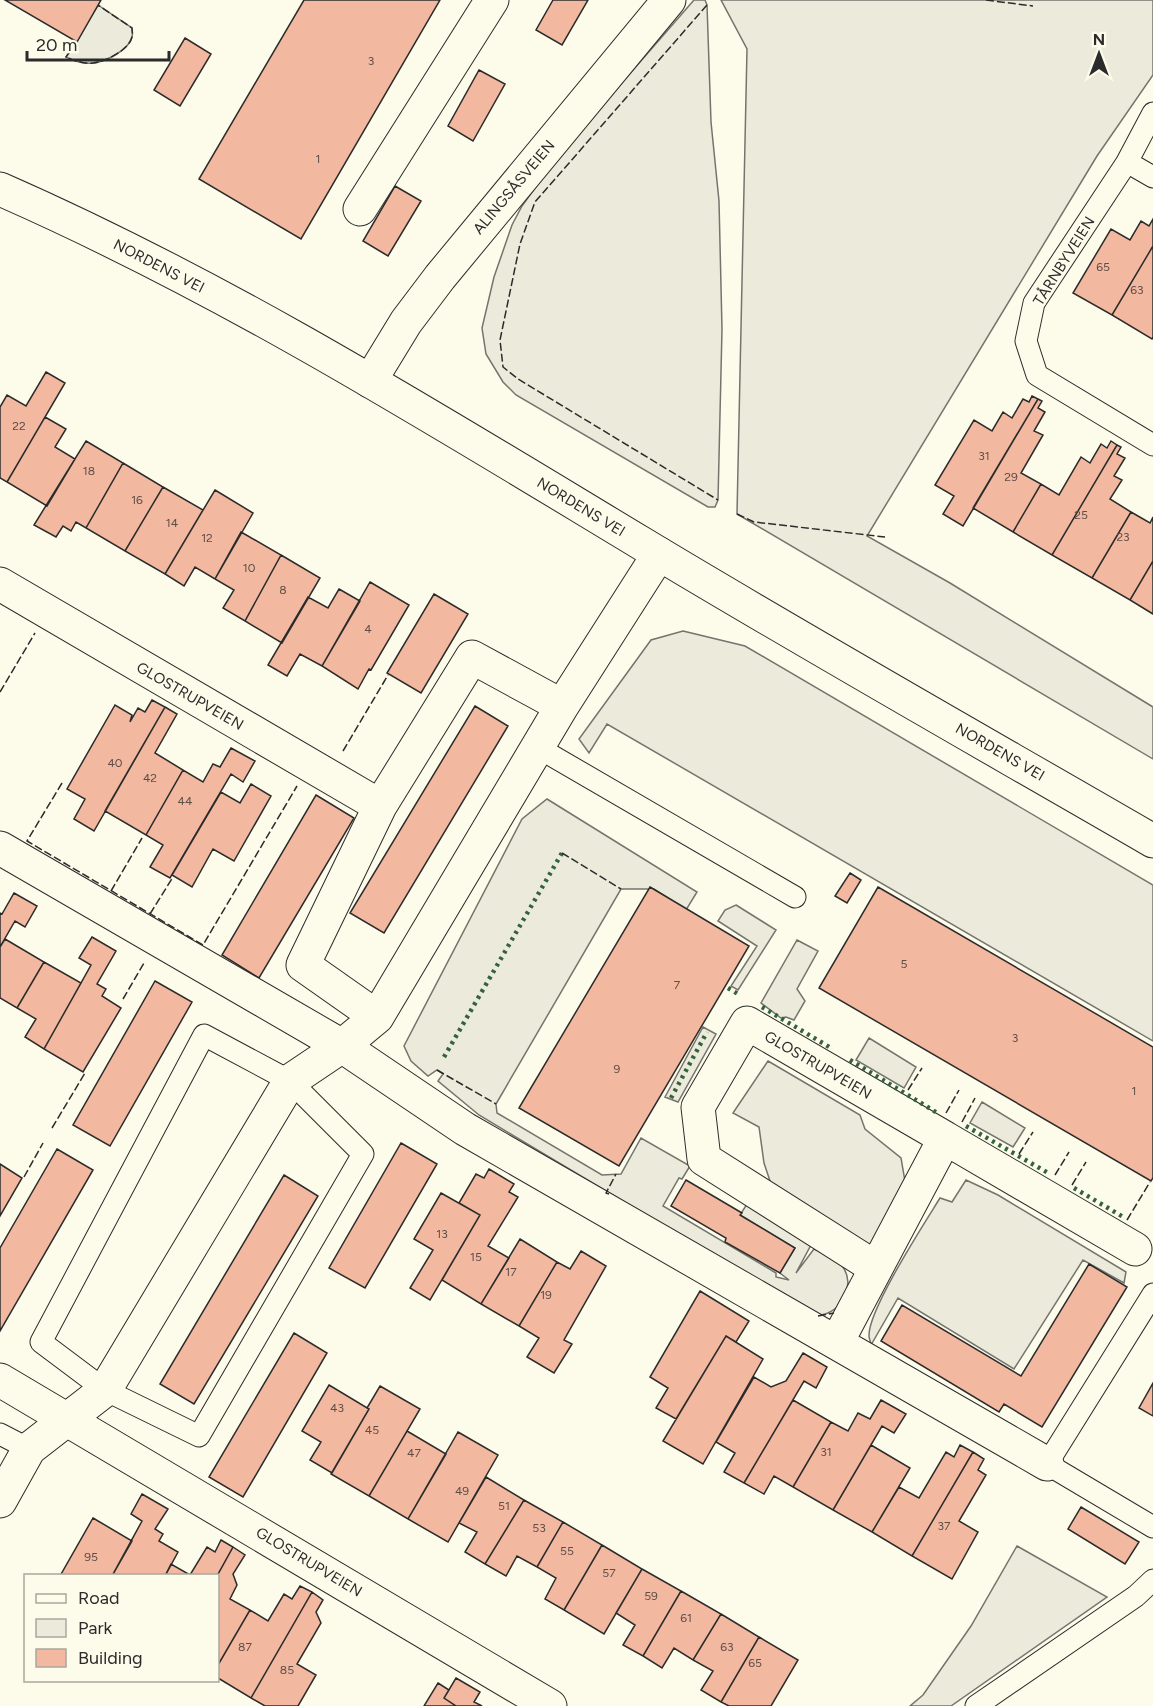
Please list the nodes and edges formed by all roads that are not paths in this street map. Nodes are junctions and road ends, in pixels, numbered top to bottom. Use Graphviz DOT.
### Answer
graph roads {
  1 [pos="492,0"];
  2 [pos="669,0"];
  3 [pos="1153,113"];
  4 [pos="1127,162"];
  5 [pos="1153,177"];
  6 [pos="0,189"];
  7 [pos="360,208"];
  8 [pos="370,381"];
  9 [pos="1153,445"];
  10 [pos="659,554"];
  11 [pos="0,584"];
  12 [pos="562,706"];
  13 [pos="537,747"];
  14 [pos="380,806"];
  15 [pos="1153,841"];
  16 [pos="0,848"];
  17 [pos="795,897"];
  18 [pos="377,1017"];
  19 [pos="342,1046"];
  20 [pos="290,1081"];
  21 [pos="945,1138"];
  22 [pos="1135,1249"];
  23 [pos="876,1268"];
  24 [pos="1153,1294"];
  25 [pos="837,1342"];
  26 [pos="0,1380"];
  27 [pos="105,1390"];
  28 [pos="67,1419"];
  29 [pos="0,1434"];
  30 [pos="29,1449"];
  31 [pos="1047,1464"];
  32 [pos="0,1501"];
  33 [pos="1153,1527"];
  34 [pos="1153,1580"];
  35 [pos="550,1706"];
  36 [pos="976,1706"];
  1 -- 7 [label="street"];
  2 -- 8 [label="street, ALINGSÅSVEIEN"];
  3 -- 4 [label="lane, TÅRNBYVEIEN"];
  4 -- 5 [label="lane"];
  4 -- 9 [label="lane, TÅRNBYVEIEN"];
  6 -- 8 [label="street, NORDENS VEI"];
  8 -- 10 [label="street, NORDENS VEI"];
  10 -- 12 [label="street"];
  10 -- 15 [label="street, NORDENS VEI"];
  11 -- 14 [label="street, GLOSTRUPVEIEN"];
  12 -- 13 [label="street"];
  12 -- 14 [label="street"];
  13 -- 17 [label="lane"];
  13 -- 18 [label="street"];
  14 -- 18 [label="street"];
  16 -- 19 [label="street"];
  18 -- 19 [label="street"];
  19 -- 20 [label="street"];
  19 -- 25 [label="street"];
  20 -- 27 [label="street"];
  20 -- 27 [label="lane"];
  20 -- 27 [label="lane"];
  21 -- 22 [label="street, GLOSTRUPVEIEN"];
  21 -- 23 [label="street"];
  21 -- 23 [label="street, GLOSTRUPVEIEN"];
  23 -- 25 [label="street"];
  24 -- 31 [label="lane"];
  25 -- 31 [label="street"];
  26 -- 28 [label="street, GLOSTRUPVEIEN"];
  27 -- 28 [label="street"];
  28 -- 30 [label="street"];
  28 -- 35 [label="street, GLOSTRUPVEIEN"];
  29 -- 30 [label="lane"];
  30 -- 32 [label="street"];
  31 -- 33 [label="lane"];
  34 -- 36 [label="lane"];
}
